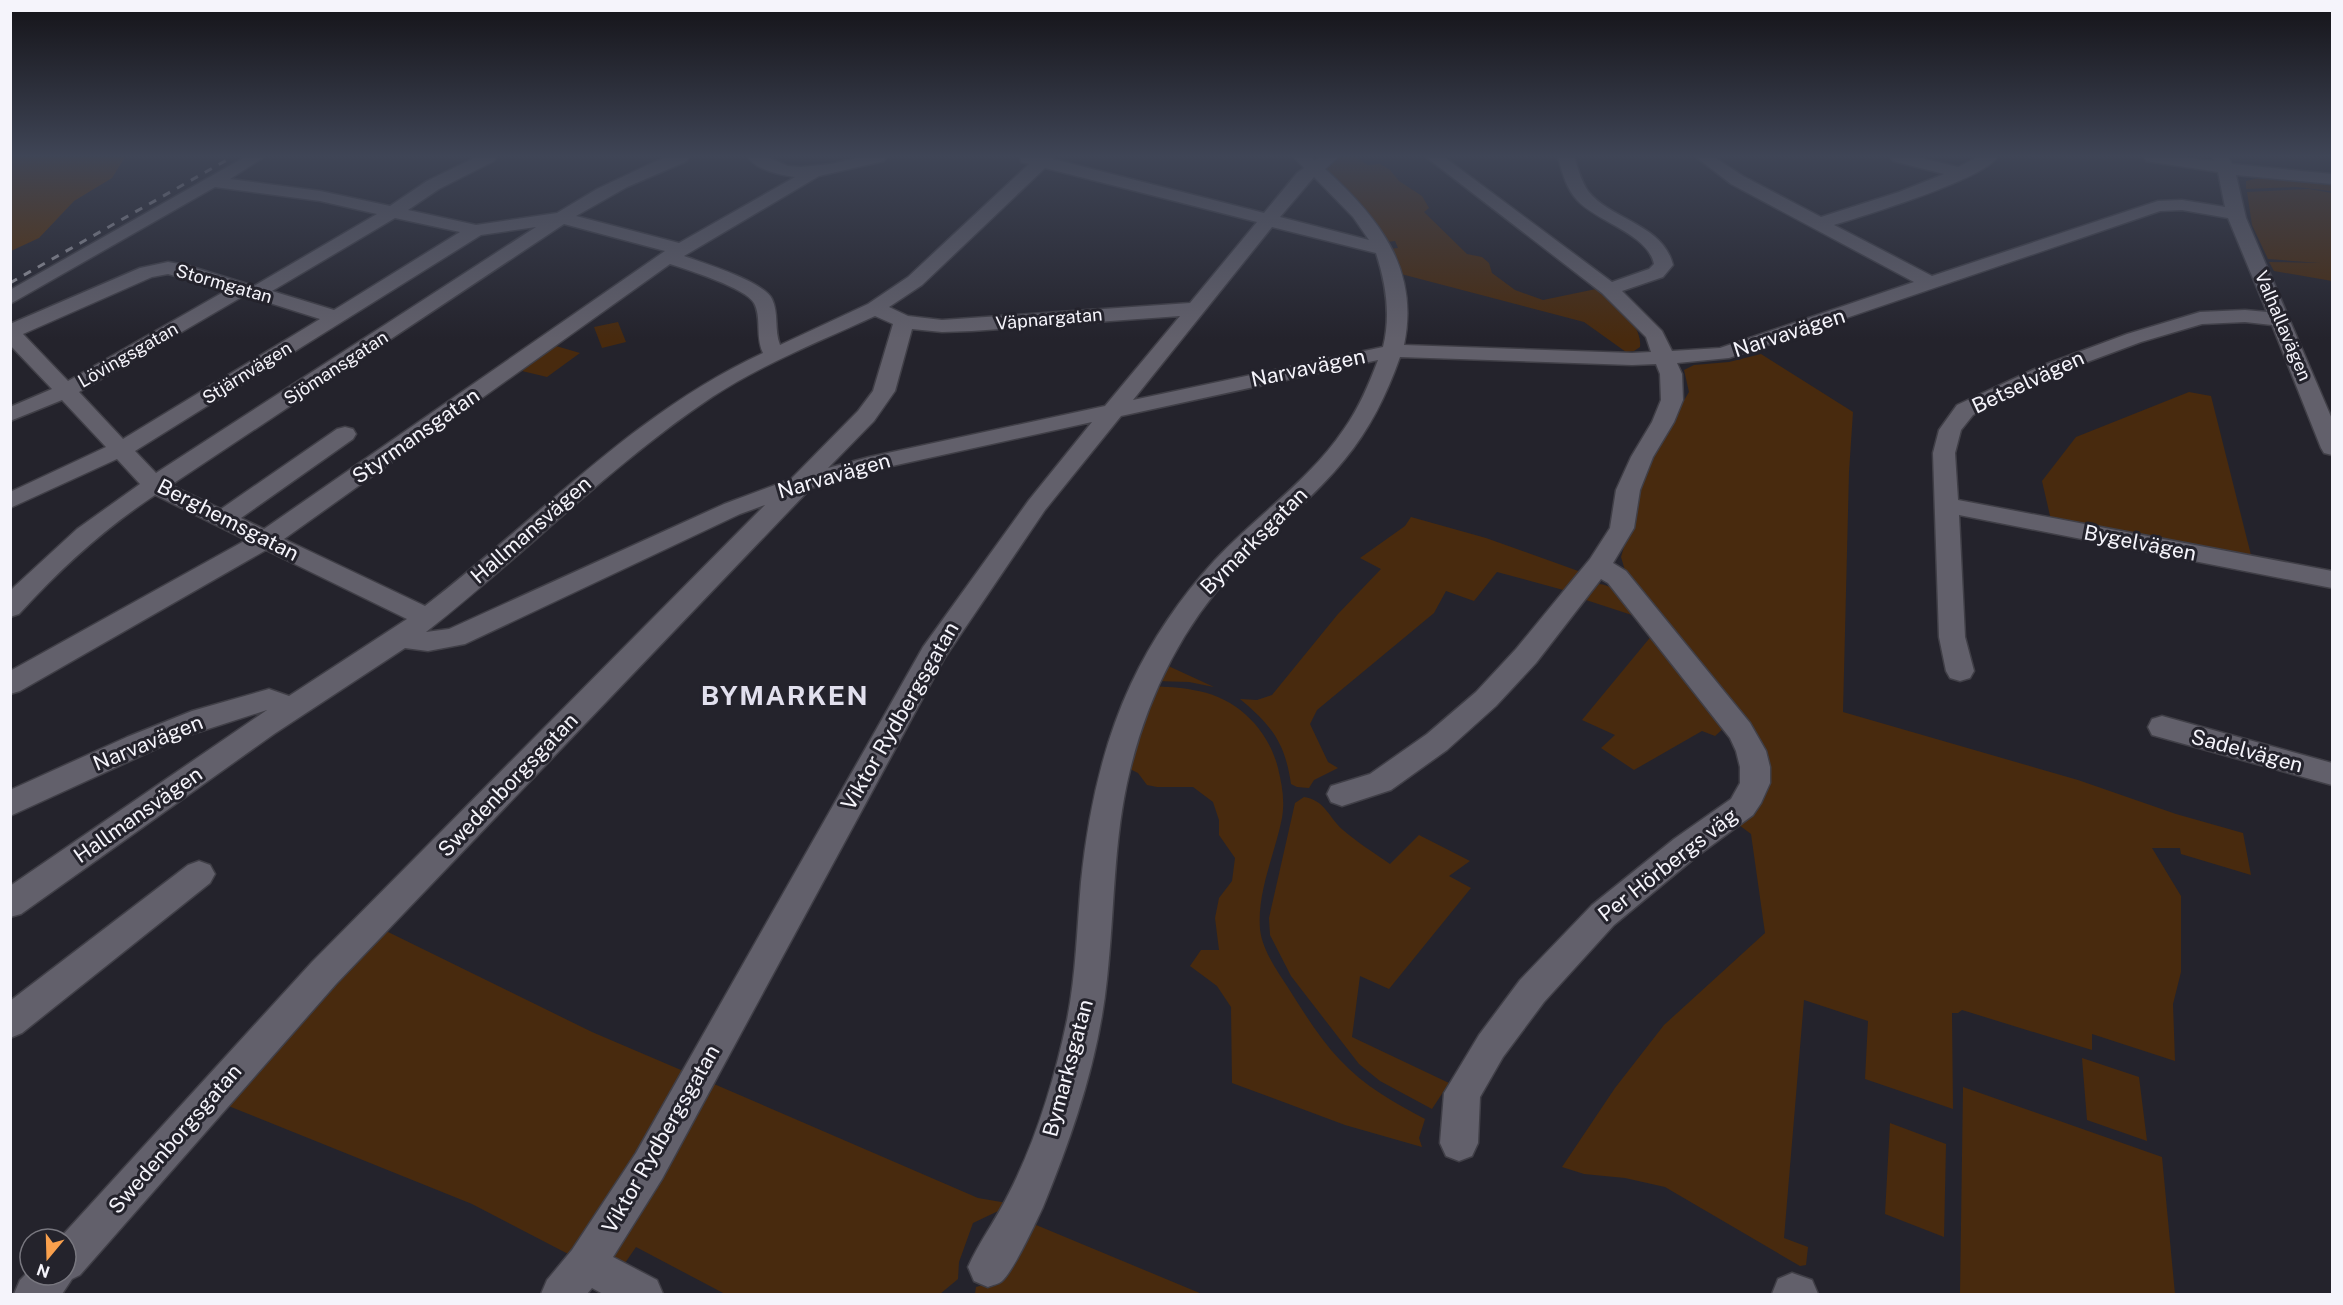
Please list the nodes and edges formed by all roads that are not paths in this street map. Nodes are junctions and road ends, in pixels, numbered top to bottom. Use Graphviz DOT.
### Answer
graph roads {
  1 [pos="151,218"];
  2 [pos="380,218"];
  3 [pos="423,218"];
  4 [pos="561,218"];
  5 [pos="737,218"];
  6 [pos="978,218"];
  7 [pos="1255,218"];
  8 [pos="1269,218"];
  9 [pos="1365,218"];
  10 [pos="1515,218"];
  11 [pos="1612,218"];
  12 [pos="1806,218"];
  13 [pos="1837,218"];
  14 [pos="2124,218"];
  15 [pos="2238,218"];
  16 [pos="1266,221"];
  17 [pos="1817,224"];
  18 [pos="476,230"];
  19 [pos="1385,250"];
  20 [pos="676,254"];
  21 [pos="1932,284"];
  22 [pos="1609,289"];
  23 [pos="248,291"];
  24 [pos="10,298"];
  25 [pos="874,308"];
  26 [pos="1195,309"];
  27 [pos="335,317"];
  28 [pos="2281,320"];
  29 [pos="904,322"];
  30 [pos="14,329"];
  31 [pos="1392,351"];
  32 [pos="775,355"];
  33 [pos="1665,357"];
  34 [pos="66,391"];
  35 [pos="1116,409"];
  36 [pos="10,415"];
  37 [pos="345,434"];
  38 [pos="2332,448"];
  39 [pos="122,449"];
  40 [pos="803,483"];
  41 [pos="155,486"];
  42 [pos="10,501"];
  43 [pos="1947,505"];
  44 [pos="223,519"];
  45 [pos="265,540"];
  46 [pos="1599,565"];
  47 [pos="2332,580"];
  48 [pos="10,608"];
  49 [pos="427,618"];
  50 [pos="401,638"];
  51 [pos="1959,671"];
  52 [pos="10,684"];
  53 [pos="290,709"];
  54 [pos="2162,728"];
  55 [pos="2332,774"];
  56 [pos="1342,794"];
  57 [pos="10,804"];
  58 [pos="199,874"];
  59 [pos="10,904"];
  60 [pos="10,1022"];
  61 [pos="1459,1143"];
  62 [pos="78,1248"];
  63 [pos="586,1264"];
  64 [pos="988,1267"];
  65 [pos="561,1294"];
  66 [pos="643,1294"];
  1 -- 24 [label="street"];
  2 -- 23 [label="street, Lövingsgatan"];
  3 -- 18 [label="street"];
  4 -- 18 [label="street"];
  4 -- 20 [label="street"];
  4 -- 41 [label="street, Sjömansgatan"];
  5 -- 20 [label="street, Styrmansgatan"];
  6 -- 25 [label="street, Hallmansvägen"];
  7 -- 16 [label="street"];
  8 -- 16 [label="street, Viktor Rydbergsgatan"];
  9 -- 19 [label="street, Bymarksgatan"];
  10 -- 22 [label="street"];
  11 -- 22 [label="street"];
  12 -- 17 [label="street"];
  13 -- 17 [label="street"];
  14 -- 21 [label="street, Narvavägen"];
  15 -- 28 [label="street, Valhallavägen"];
  16 -- 19 [label="street"];
  16 -- 26 [label="street, Viktor Rydbergsgatan"];
  17 -- 21 [label="street"];
  18 -- 27 [label="street, Stjärnvägen"];
  19 -- 31 [label="street, Bymarksgatan"];
  20 -- 32 [label="street"];
  20 -- 45 [label="street, Styrmansgatan"];
  21 -- 33 [label="street, Narvavägen"];
  22 -- 33 [label="street"];
  23 -- 27 [label="street, Stormgatan"];
  23 -- 30 [label="street, Stormgatan"];
  23 -- 34 [label="street, Lövingsgatan"];
  25 -- 29 [label="street"];
  25 -- 32 [label="street, Hallmansvägen"];
  26 -- 29 [label="street, Väpnargatan"];
  26 -- 35 [label="street, Viktor Rydbergsgatan"];
  27 -- 39 [label="street, Stjärnvägen"];
  28 -- 38 [label="street, Valhallavägen"];
  28 -- 43 [label="street, Betselvägen"];
  29 -- 40 [label="street, Swedenborgsgatan"];
  30 -- 34 [label="street, Berghemsgatan"];
  31 -- 33 [label="street, Narvavägen"];
  31 -- 35 [label="street, Narvavägen"];
  31 -- 64 [label="street, Bymarksgatan"];
  32 -- 49 [label="street, Hallmansvägen"];
  33 -- 46 [label="street"];
  34 -- 36 [label="street, Lövingsgatan"];
  34 -- 39 [label="street, Berghemsgatan"];
  35 -- 40 [label="street, Narvavägen"];
  35 -- 63 [label="street, Viktor Rydbergsgatan"];
  37 -- 44 [label="street"];
  39 -- 41 [label="street, Berghemsgatan"];
  39 -- 42 [label="street, Stjärnvägen"];
  40 -- 50 [label="street, Narvavägen"];
  40 -- 62 [label="street, Swedenborgsgatan"];
  41 -- 44 [label="street, Berghemsgatan"];
  41 -- 48 [label="street, Sjömansgatan"];
  43 -- 47 [label="street, Bygelvägen"];
  43 -- 51 [label="street, Betselvägen"];
  44 -- 45 [label="street, Berghemsgatan"];
  45 -- 49 [label="street, Berghemsgatan"];
  45 -- 52 [label="street, Styrmansgatan"];
  46 -- 56 [label="street"];
  46 -- 61 [label="street, Per Hörbergs väg"];
  49 -- 50 [label="street, Hallmansvägen"];
  50 -- 53 [label="street, Hallmansvägen"];
  53 -- 57 [label="street, Narvavägen"];
  53 -- 59 [label="street, Hallmansvägen"];
  54 -- 55 [label="street, Sadelvägen"];
  58 -- 60 [label="street"];
  63 -- 65 [label="street, Viktor Rydbergsgatan"];
  63 -- 66 [label="street"];
}
